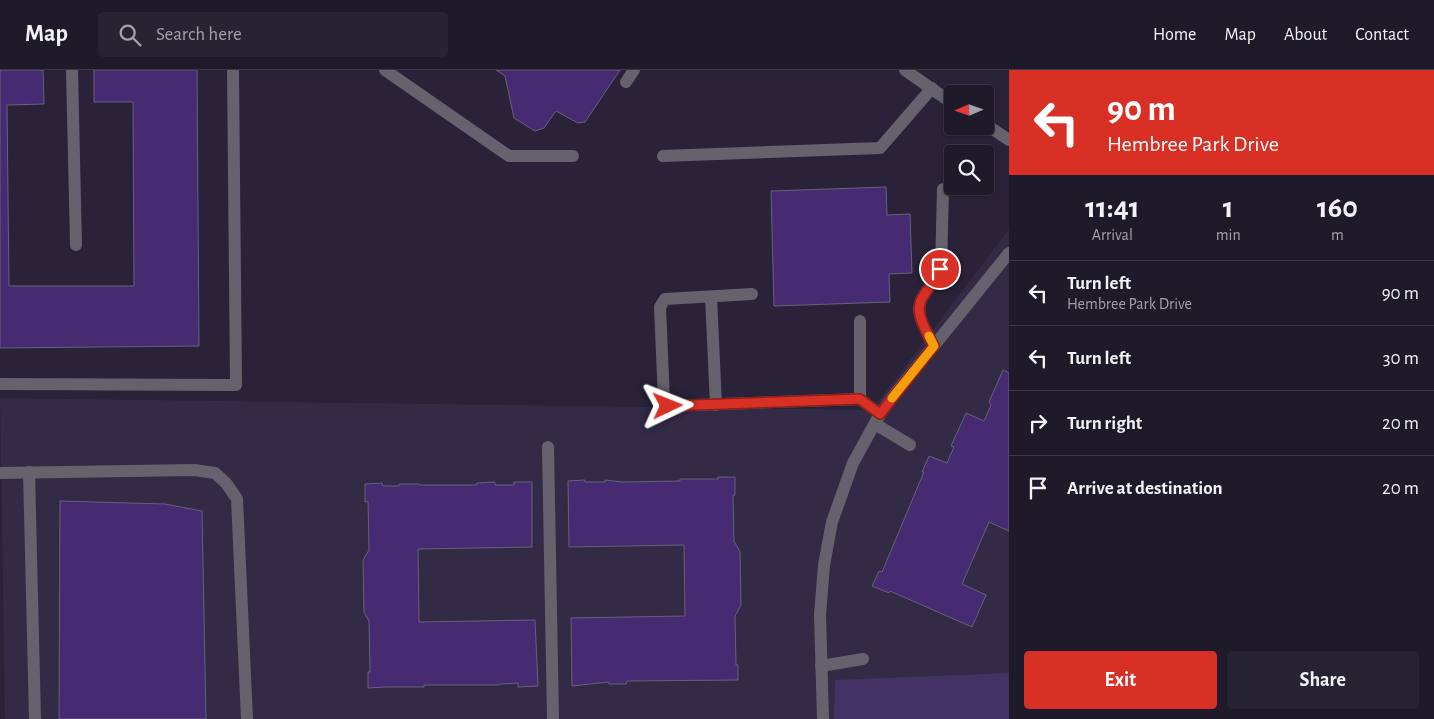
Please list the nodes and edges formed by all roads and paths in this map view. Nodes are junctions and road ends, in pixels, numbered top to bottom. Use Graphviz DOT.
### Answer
graph roads {
  1 [pos="72,70"];
  2 [pos="233,70"];
  3 [pos="385,70"];
  4 [pos="634,70"];
  5 [pos="905,70"];
  6 [pos="626,82"];
  7 [pos="932,88"];
  8 [pos="944,97"];
  9 [pos="994,130"];
  10 [pos="1009,140"];
  11 [pos="573,156"];
  12 [pos="663,156"];
  13 [pos="943,189"];
  14 [pos="76,246"];
  15 [pos="1009,253"];
  16 [pos="752,294"];
  17 [pos="712,297"];
  18 [pos="860,321"];
  19 [pos="934,346"];
  20 [pos="0,384"];
  21 [pos="860,399"];
  22 [pos="716,404"];
  23 [pos="878,419"];
  24 [pos="910,445"];
  25 [pos="548,447"];
  26 [pos="29,472"];
  27 [pos="0,473"];
  28 [pos="863,659"];
  29 [pos="822,666"];
  30 [pos="35,719"];
  31 [pos="247,719"];
  32 [pos="553,719"];
  33 [pos="823,719"];
  1 -- 14 [label="street"];
  2 -- 20 [label="street"];
  3 -- 11 [label="street"];
  4 -- 6 [label="street"];
  5 -- 7 [label="street"];
  7 -- 8 [label="street"];
  7 -- 12 [label="street"];
  9 -- 10 [label="street"];
  13 -- 19 [label="street"];
  15 -- 19 [label="street"];
  16 -- 17 [label="street"];
  17 -- 22 [label="street"];
  17 -- 22 [label="street"];
  18 -- 21 [label="street"];
  19 -- 23 [label="street"];
  21 -- 22 [label="street"];
  21 -- 23 [label="street"];
  23 -- 24 [label="street"];
  23 -- 29 [label="street"];
  25 -- 32 [label="street"];
  26 -- 27 [label="street"];
  26 -- 30 [label="street"];
  26 -- 31 [label="street"];
  28 -- 29 [label="street"];
  29 -- 33 [label="street"];
}
